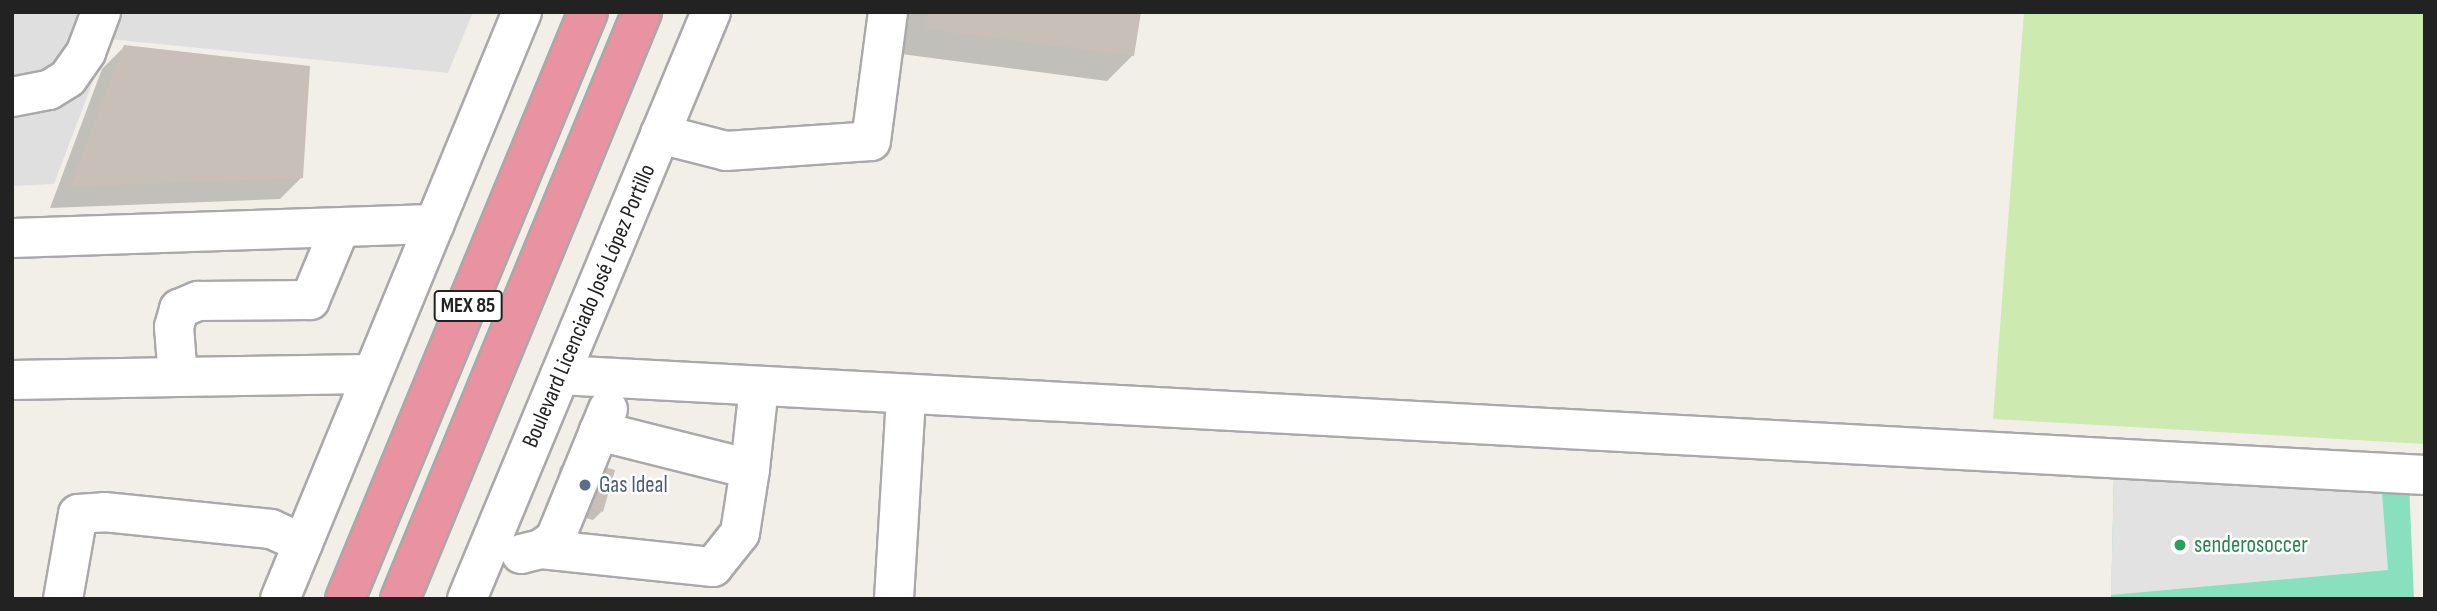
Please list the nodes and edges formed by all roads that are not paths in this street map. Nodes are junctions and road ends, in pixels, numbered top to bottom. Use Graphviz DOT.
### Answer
graph roads {
  1 [pos="101,12"];
  2 [pos="522,12"];
  3 [pos="588,12"];
  4 [pos="642,12"];
  5 [pos="711,12"];
  6 [pos="888,12"];
  7 [pos="12,97"];
  8 [pos="660,134"];
  9 [pos="435,223"];
  10 [pos="340,228"];
  11 [pos="12,238"];
  12 [pos="370,374"];
  13 [pos="560,375"];
  14 [pos="178,377"];
  15 [pos="620,379"];
  16 [pos="12,380"];
  17 [pos="759,386"];
  18 [pos="906,394"];
  19 [pos="599,431"];
  20 [pos="750,469"];
  21 [pos="2425,475"];
  22 [pos="441,498"];
  23 [pos="303,543"];
  24 [pos="541,549"];
  25 [pos="485,558"];
  26 [pos="63,599"];
  27 [pos="280,599"];
  28 [pos="345,599"];
  29 [pos="400,599"];
  30 [pos="423,599"];
  31 [pos="467,599"];
  32 [pos="894,599"];
  1 -- 7 [label="street"];
  2 -- 9 [label="street"];
  3 -- 28 [label="highway, MEX 85"];
  4 -- 22 [label="highway, MEX 85"];
  5 -- 8 [label="street, Boulevard Licenciado José López Portillo"];
  6 -- 8 [label="street"];
  8 -- 13 [label="street, Boulevard Licenciado José López Portillo"];
  9 -- 10 [label="street"];
  9 -- 12 [label="street"];
  10 -- 11 [label="street"];
  10 -- 14 [label="street"];
  12 -- 14 [label="street"];
  12 -- 23 [label="street"];
  13 -- 15 [label="street"];
  13 -- 25 [label="street, Boulevard Licenciado José López Portillo"];
  14 -- 16 [label="street"];
  15 -- 17 [label="street"];
  15 -- 19 [label="street"];
  17 -- 18 [label="street"];
  17 -- 20 [label="street"];
  18 -- 21 [label="street"];
  18 -- 32 [label="street"];
  19 -- 20 [label="street"];
  19 -- 24 [label="street"];
  20 -- 24 [label="street"];
  22 -- 29 [label="highway, MEX 85"];
  22 -- 30 [label="highway"];
  23 -- 26 [label="street"];
  23 -- 27 [label="street"];
  24 -- 25 [label="street"];
  25 -- 31 [label="street, Boulevard Licenciado José López Portillo"];
}
